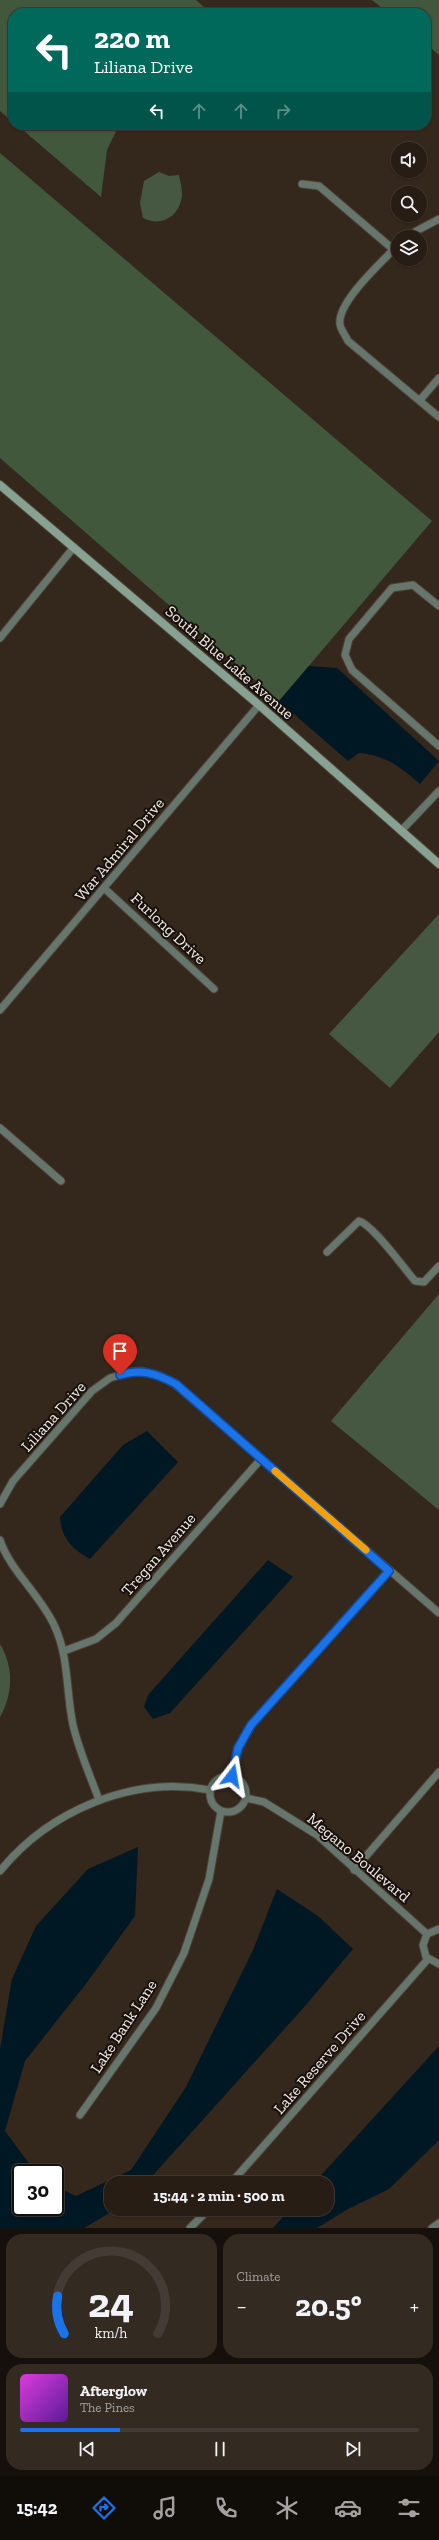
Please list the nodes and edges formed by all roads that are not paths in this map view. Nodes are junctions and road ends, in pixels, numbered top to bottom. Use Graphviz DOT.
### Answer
graph roads {
  1 [pos="302,184"];
  2 [pos="439,220"];
  3 [pos="419,230"];
  4 [pos="391,243"];
  5 [pos="391,253"];
  6 [pos="439,378"];
  7 [pos="420,400"];
  8 [pos="439,417"];
  9 [pos="0,485"];
  10 [pos="74,547"];
  11 [pos="439,606"];
  12 [pos="0,638"];
  13 [pos="259,705"];
  14 [pos="439,746"];
  15 [pos="439,791"];
  16 [pos="401,832"];
  17 [pos="439,864"];
  18 [pos="104,888"];
  19 [pos="214,989"];
  20 [pos="0,1010"];
  21 [pos="0,1128"];
  22 [pos="61,1181"];
  23 [pos="327,1252"];
  24 [pos="439,1266"];
  25 [pos="261,1459"];
  26 [pos="0,1504"];
  27 [pos="0,1540"];
  28 [pos="389,1571"];
  29 [pos="439,1613"];
  30 [pos="64,1651"];
  31 [pos="439,1772"];
  32 [pos="232,1776"];
  33 [pos="210,1790"];
  34 [pos="246,1798"];
  35 [pos="99,1800"];
  36 [pos="221,1811"];
  37 [pos="354,1870"];
  38 [pos="0,1871"];
  39 [pos="439,1929"];
  40 [pos="427,1934"];
  41 [pos="428,1959"];
  42 [pos="439,1964"];
  43 [pos="80,2115"];
  44 [pos="237,2176"];
  45 [pos="201,2216"];
  46 [pos="439,2223"];
  47 [pos="190,2228"];
  48 [pos="432,2228"];
  1 -- 4 [label="street"];
  2 -- 3 [label="street"];
  5 -- 7 [label="street"];
  6 -- 7 [label="street"];
  7 -- 8 [label="street"];
  9 -- 10 [label="main road, South Blue Lake Avenue"];
  10 -- 12 [label="street"];
  10 -- 13 [label="main road, South Blue Lake Avenue"];
  11 -- 14 [label="street"];
  13 -- 16 [label="main road, South Blue Lake Avenue"];
  13 -- 18 [label="street, War Admiral Drive"];
  15 -- 16 [label="street"];
  16 -- 17 [label="main road, South Blue Lake Avenue"];
  18 -- 19 [label="street, Furlong Drive"];
  18 -- 20 [label="street, War Admiral Drive"];
  21 -- 22 [label="street"];
  23 -- 24 [label="street"];
  25 -- 26 [label="street, Liliana Drive"];
  25 -- 28 [label="street, Liliana Drive"];
  25 -- 30 [label="street, Tregan Avenue"];
  27 -- 30 [label="street"];
  28 -- 29 [label="street, Liliana Drive"];
  28 -- 32 [label="street"];
  30 -- 35 [label="street"];
  31 -- 37 [label="street"];
  32 -- 33 [label="street"];
  32 -- 34 [label="street"];
  33 -- 35 [label="street"];
  33 -- 36 [label="street"];
  34 -- 36 [label="street"];
  34 -- 37 [label="street, Megano Boulevard"];
  35 -- 38 [label="street"];
  36 -- 43 [label="street, Lake Bank Lane"];
  37 -- 40 [label="street, Megano Boulevard"];
  39 -- 40 [label="street"];
  40 -- 41 [label="street"];
  41 -- 42 [label="street"];
  41 -- 44 [label="street, Lake Reserve Drive"];
  45 -- 47 [label="street"];
  46 -- 48 [label="street"];
}
